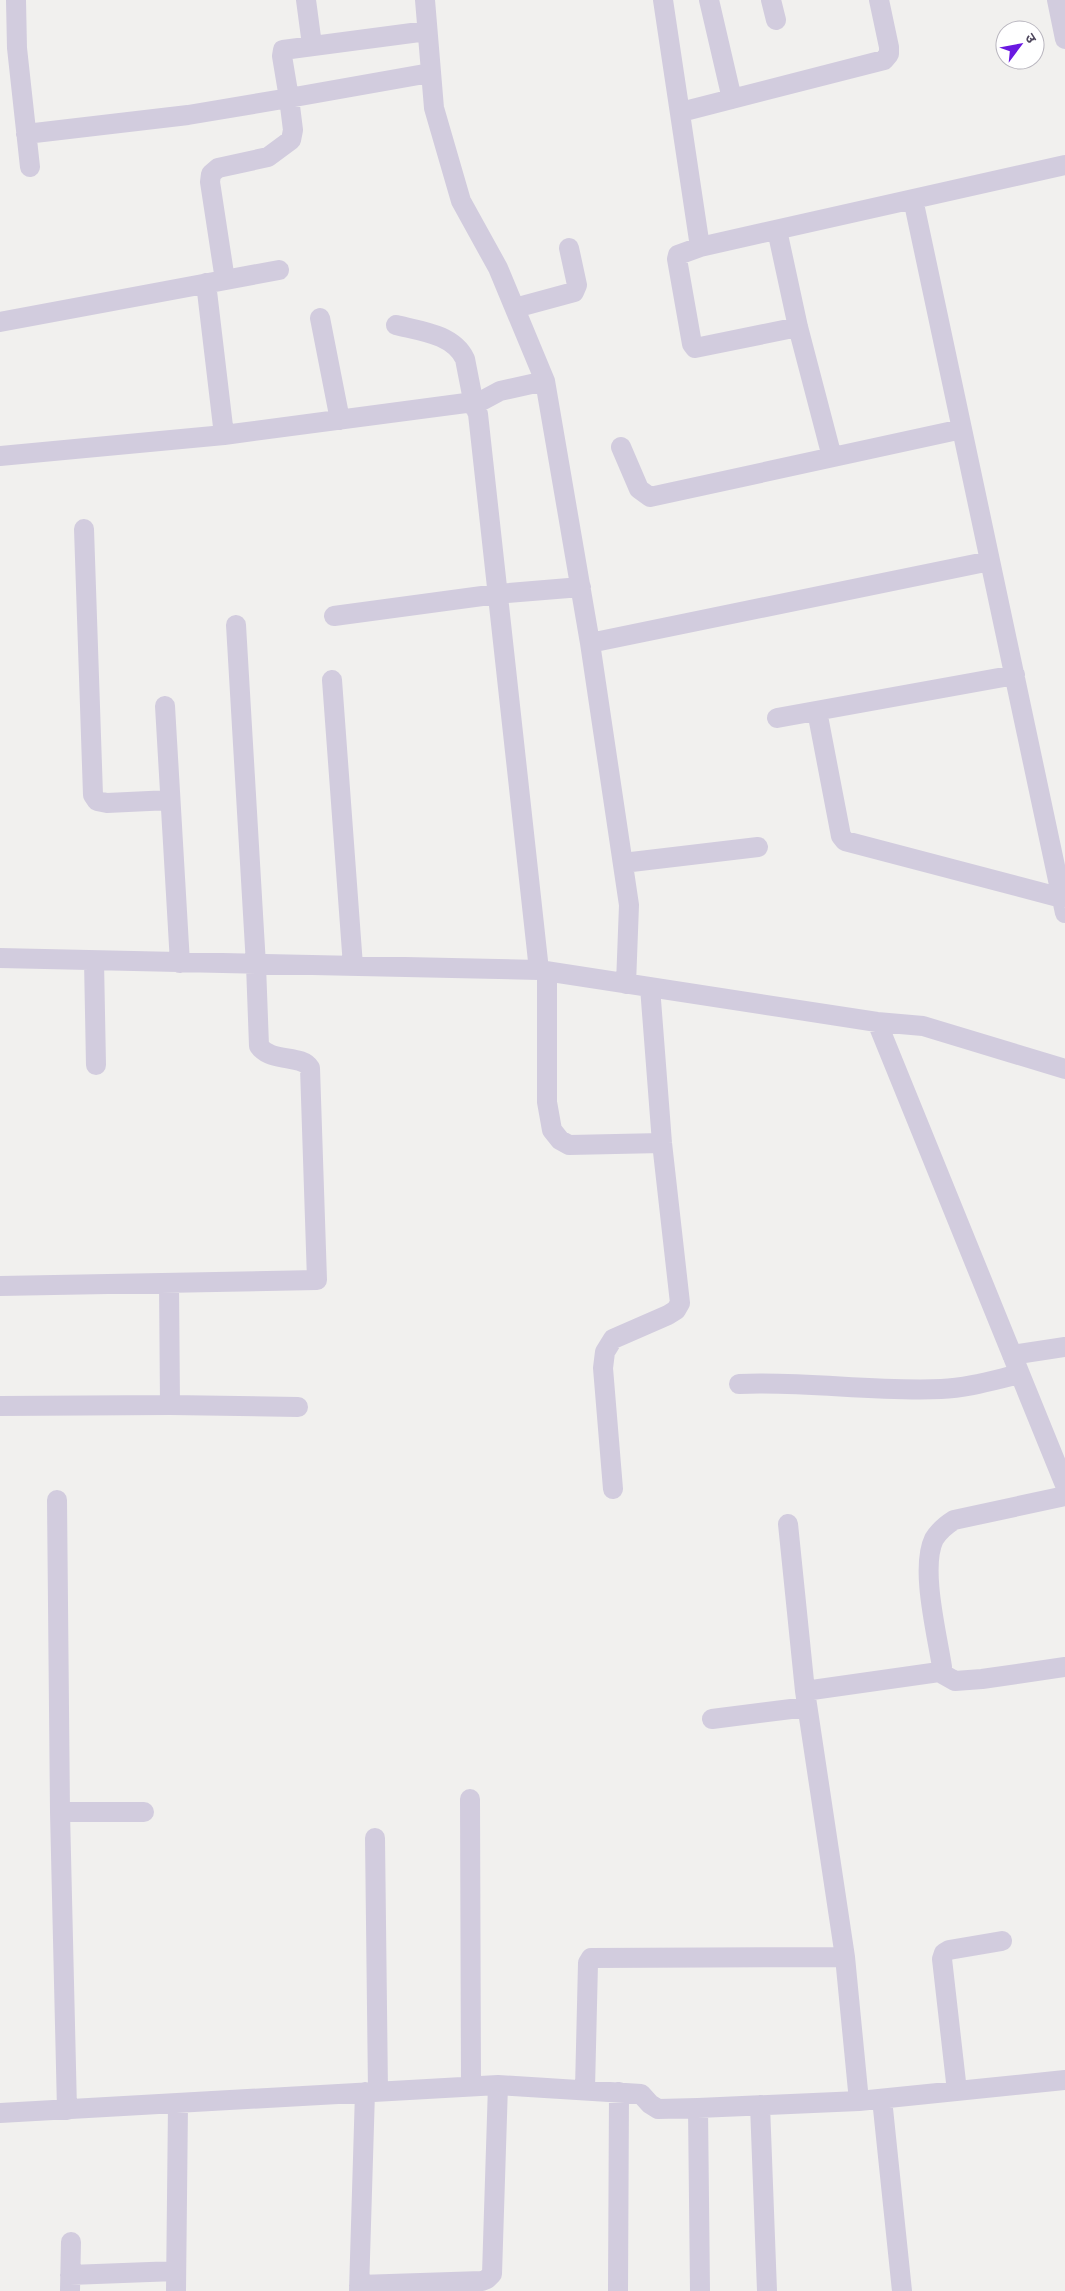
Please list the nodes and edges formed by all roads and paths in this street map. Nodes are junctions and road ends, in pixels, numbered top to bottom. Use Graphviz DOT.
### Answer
graph roads {
  1 [pos="16,0"];
  2 [pos="306,0"];
  3 [pos="425,0"];
  4 [pos="663,0"];
  5 [pos="709,0"];
  6 [pos="771,0"];
  7 [pos="879,0"];
  8 [pos="1057,0"];
  9 [pos="776,20"];
  10 [pos="427,31"];
  11 [pos="1065,39"];
  12 [pos="312,45"];
  13 [pos="9,62"];
  14 [pos="430,73"];
  15 [pos="288,98"];
  16 [pos="732,99"];
  17 [pos="681,112"];
  18 [pos="26,134"];
  19 [pos="1065,165"];
  20 [pos="30,167"];
  21 [pos="913,199"];
  22 [pos="776,230"];
  23 [pos="569,248"];
  24 [pos="700,248"];
  25 [pos="279,270"];
  26 [pos="215,282"];
  27 [pos="515,308"];
  28 [pos="320,318"];
  29 [pos="0,322"];
  30 [pos="396,325"];
  31 [pos="798,327"];
  32 [pos="545,381"];
  33 [pos="474,405"];
  34 [pos="340,420"];
  35 [pos="962,429"];
  36 [pos="224,435"];
  37 [pos="621,446"];
  38 [pos="0,456"];
  39 [pos="832,458"];
  40 [pos="84,529"];
  41 [pos="990,562"];
  42 [pos="581,587"];
  43 [pos="497,594"];
  44 [pos="334,616"];
  45 [pos="236,625"];
  46 [pos="590,644"];
  47 [pos="1015,676"];
  48 [pos="332,680"];
  49 [pos="164,706"];
  50 [pos="817,711"];
  51 [pos="777,718"];
  52 [pos="170,800"];
  53 [pos="758,847"];
  54 [pos="623,863"];
  55 [pos="1063,905"];
  56 [pos="0,958"];
  57 [pos="94,961"];
  58 [pos="180,963"];
  59 [pos="256,964"];
  60 [pos="353,966"];
  61 [pos="543,971"];
  62 [pos="626,984"];
  63 [pos="650,988"];
  64 [pos="877,1022"];
  65 [pos="96,1065"];
  66 [pos="1065,1069"];
  67 [pos="662,1143"];
  68 [pos="169,1283"];
  69 [pos="0,1286"];
  70 [pos="1065,1348"];
  71 [pos="1012,1355"];
  72 [pos="1020,1374"];
  73 [pos="739,1384"];
  74 [pos="170,1405"];
  75 [pos="0,1406"];
  76 [pos="298,1407"];
  77 [pos="1065,1485"];
  78 [pos="613,1489"];
  79 [pos="1065,1496"];
  80 [pos="57,1500"];
  81 [pos="788,1524"];
  82 [pos="1065,1667"];
  83 [pos="939,1672"];
  84 [pos="806,1699"];
  85 [pos="712,1719"];
  86 [pos="470,1799"];
  87 [pos="60,1812"];
  88 [pos="144,1812"];
  89 [pos="375,1838"];
  90 [pos="1002,1941"];
  91 [pos="845,1957"];
  92 [pos="1065,2080"];
  93 [pos="498,2084"];
  94 [pos="471,2086"];
  95 [pos="585,2089"];
  96 [pos="957,2091"];
  97 [pos="372,2092"];
  98 [pos="619,2092"];
  99 [pos="882,2099"];
  100 [pos="859,2101"];
  101 [pos="178,2104"];
  102 [pos="760,2105"];
  103 [pos="698,2108"];
  104 [pos="67,2110"];
  105 [pos="0,2113"];
  106 [pos="71,2242"];
  107 [pos="176,2281"];
  108 [pos="70,2283"];
  109 [pos="359,2288"];
  110 [pos="618,2291"];
  111 [pos="700,2291"];
  112 [pos="767,2291"];
  113 [pos="902,2291"];
  1 -- 13 [label="street"];
  2 -- 12 [label="street"];
  3 -- 10 [label="street"];
  4 -- 17 [label="street"];
  5 -- 16 [label="street"];
  6 -- 9 [label="street"];
  7 -- 16 [label="street"];
  8 -- 11 [label="street"];
  10 -- 12 [label="street"];
  10 -- 14 [label="street"];
  12 -- 15 [label="street"];
  13 -- 18 [label="street"];
  14 -- 15 [label="street"];
  14 -- 27 [label="street"];
  15 -- 18 [label="street"];
  15 -- 26 [label="street"];
  16 -- 17 [label="street"];
  17 -- 24 [label="street"];
  18 -- 20 [label="street"];
  19 -- 21 [label="street"];
  21 -- 22 [label="street"];
  21 -- 35 [label="street"];
  22 -- 24 [label="street"];
  22 -- 31 [label="street"];
  23 -- 27 [label="street"];
  24 -- 31 [label="street"];
  25 -- 26 [label="street"];
  26 -- 29 [label="street"];
  26 -- 36 [label="street"];
  27 -- 32 [label="street"];
  28 -- 34 [label="street"];
  30 -- 33 [label="street"];
  31 -- 39 [label="street"];
  32 -- 33 [label="street"];
  32 -- 42 [label="street"];
  33 -- 34 [label="street"];
  33 -- 43 [label="street"];
  34 -- 36 [label="street"];
  35 -- 39 [label="street"];
  35 -- 41 [label="street"];
  36 -- 38 [label="street"];
  37 -- 39 [label="street"];
  40 -- 52 [label="street"];
  41 -- 46 [label="street"];
  41 -- 47 [label="street"];
  42 -- 43 [label="street"];
  42 -- 46 [label="street"];
  43 -- 44 [label="street"];
  43 -- 61 [label="street"];
  45 -- 59 [label="street"];
  46 -- 54 [label="street"];
  47 -- 50 [label="street"];
  47 -- 55 [label="street"];
  48 -- 60 [label="street"];
  49 -- 52 [label="street"];
  50 -- 51 [label="street"];
  50 -- 55 [label="street"];
  52 -- 58 [label="street"];
  53 -- 54 [label="street"];
  54 -- 62 [label="street"];
  56 -- 57 [label="street"];
  57 -- 58 [label="street"];
  57 -- 65 [label="street"];
  58 -- 59 [label="street"];
  59 -- 60 [label="street"];
  59 -- 68 [label="street"];
  60 -- 61 [label="street"];
  61 -- 62 [label="street"];
  61 -- 67 [label="street"];
  62 -- 63 [label="street"];
  63 -- 64 [label="street"];
  63 -- 67 [label="street"];
  64 -- 66 [label="street"];
  64 -- 71 [label="street"];
  67 -- 78 [label="street"];
  68 -- 69 [label="street"];
  68 -- 74 [label="street"];
  70 -- 71 [label="street"];
  71 -- 72 [label="street"];
  72 -- 73 [label="street"];
  72 -- 77 [label="street"];
  74 -- 75 [label="street"];
  74 -- 76 [label="street"];
  79 -- 83 [label="street"];
  80 -- 87 [label="street"];
  81 -- 84 [label="street"];
  82 -- 83 [label="street"];
  83 -- 84 [label="street"];
  84 -- 85 [label="street"];
  84 -- 91 [label="street"];
  86 -- 94 [label="street"];
  87 -- 88 [label="street"];
  87 -- 104 [label="street"];
  89 -- 97 [label="street"];
  90 -- 96 [label="street"];
  91 -- 95 [label="street"];
  91 -- 100 [label="street"];
  92 -- 96 [label="street"];
  93 -- 94 [label="street"];
  93 -- 95 [label="street"];
  93 -- 109 [label="street"];
  94 -- 97 [label="street"];
  95 -- 98 [label="street"];
  96 -- 99 [label="street"];
  97 -- 101 [label="street"];
  97 -- 109 [label="street"];
  98 -- 103 [label="street"];
  98 -- 110 [label="street"];
  99 -- 100 [label="street"];
  99 -- 113 [label="street"];
  100 -- 102 [label="street"];
  101 -- 104 [label="street"];
  101 -- 107 [label="street"];
  102 -- 103 [label="street"];
  102 -- 112 [label="street"];
  103 -- 111 [label="street"];
  104 -- 105 [label="street"];
  106 -- 108 [label="street"];
  107 -- 108 [label="street"];
}
